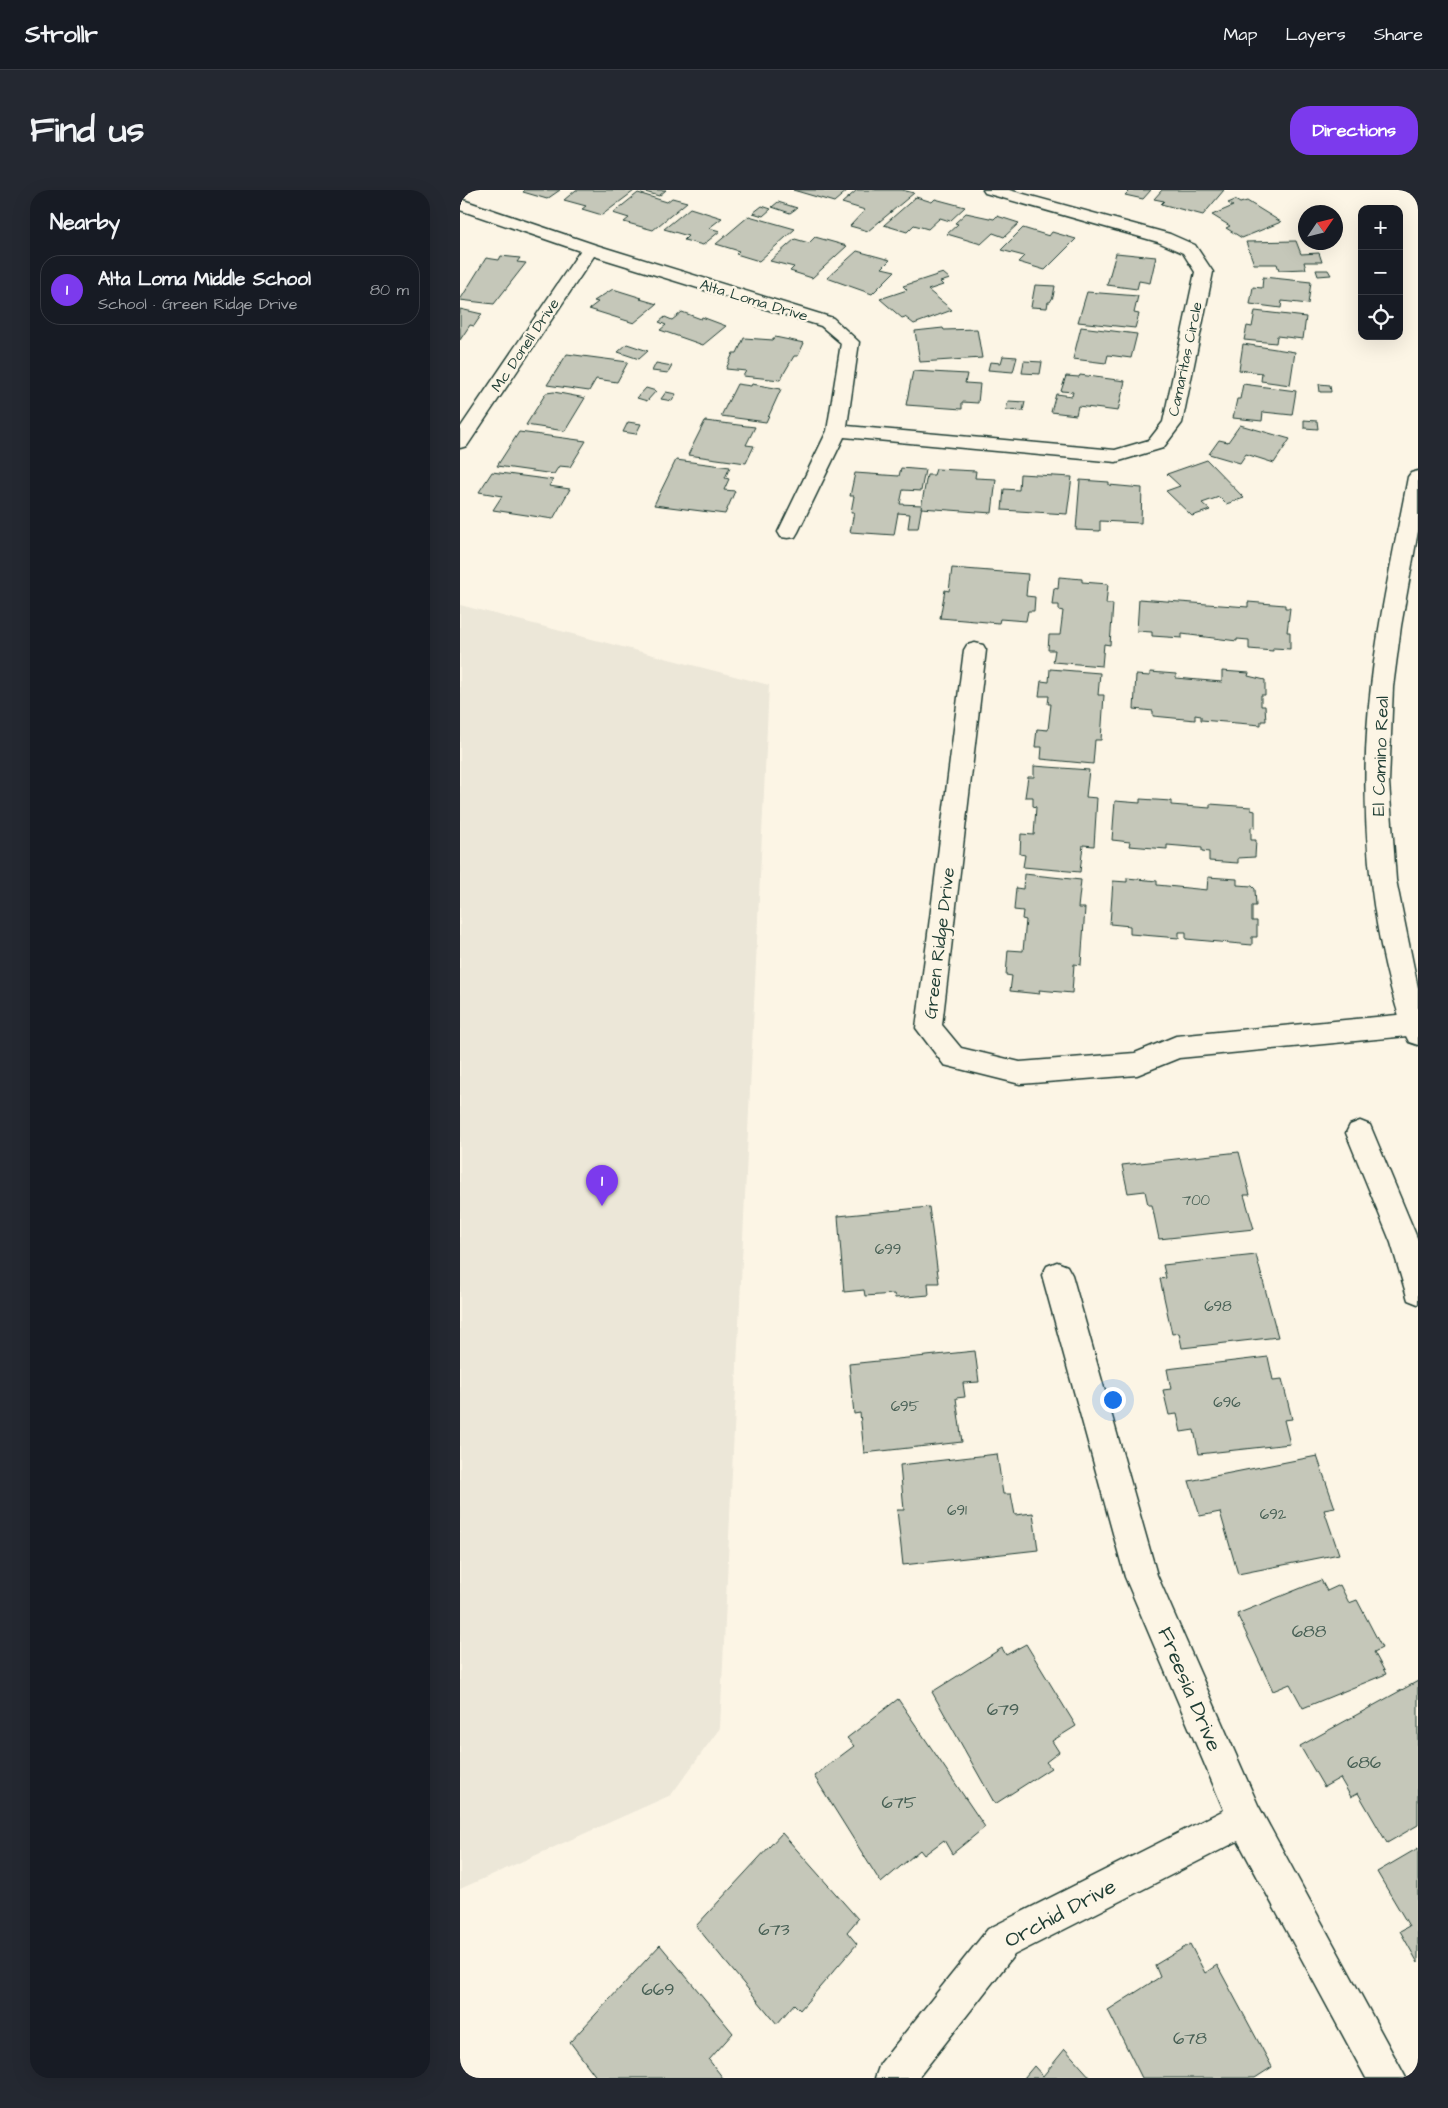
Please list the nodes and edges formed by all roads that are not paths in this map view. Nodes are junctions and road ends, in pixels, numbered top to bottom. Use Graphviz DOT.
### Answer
graph roads {
  1 [pos="992,190"];
  2 [pos="460,204"];
  3 [pos="590,249"];
  4 [pos="837,431"];
  5 [pos="460,442"];
  6 [pos="1418,478"];
  7 [pos="788,532"];
  8 [pos="975,650"];
  9 [pos="1417,1027"];
  10 [pos="1360,1133"];
  11 [pos="1057,1275"];
  12 [pos="1418,1291"];
  13 [pos="1245,1818"];
  14 [pos="894,2078"];
  15 [pos="1387,2078"];
  1 -- 4 [label="street, Camaritas Circle"];
  2 -- 3 [label="street, Alta Loma Drive"];
  3 -- 4 [label="street, Alta Loma Drive"];
  3 -- 5 [label="street, Mc Donell Drive"];
  4 -- 7 [label="street, Alta Loma Drive"];
  6 -- 9 [label="street, El Camino Real"];
  8 -- 9 [label="street, Green Ridge Drive"];
  10 -- 12 [label="street"];
  11 -- 13 [label="street, Freesia Drive"];
  13 -- 14 [label="street, Orchid Drive"];
  13 -- 15 [label="street, Freesia Drive"];
}
